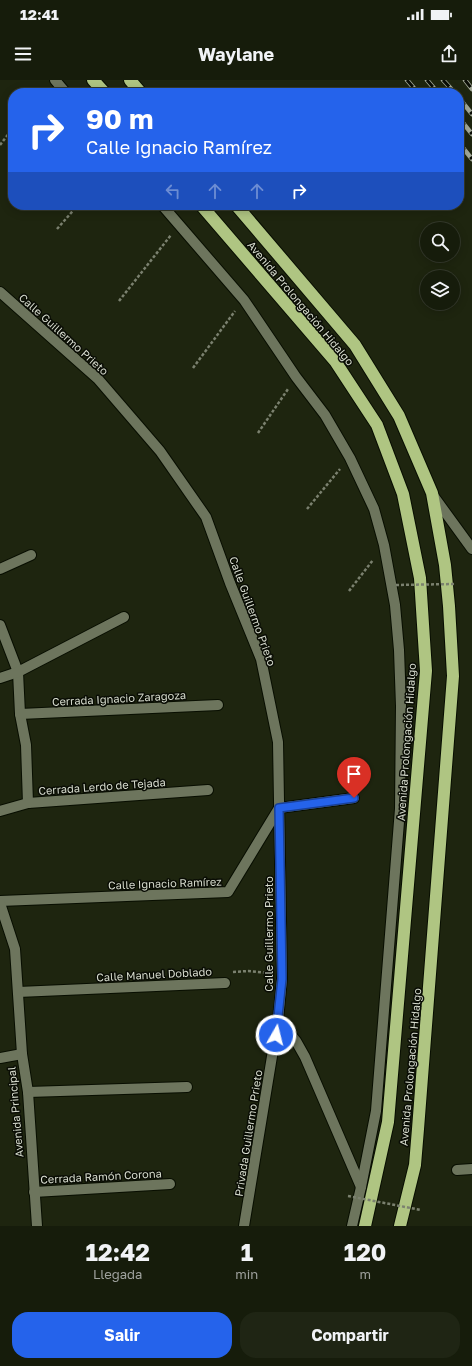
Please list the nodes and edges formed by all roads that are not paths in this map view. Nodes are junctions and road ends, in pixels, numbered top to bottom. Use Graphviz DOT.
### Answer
graph roads {
  1 [pos="55,80"];
  2 [pos="94,80"];
  3 [pos="130,80"];
  4 [pos="62,88"];
  5 [pos="101,88"];
  6 [pos="137,88"];
  7 [pos="166,210"];
  8 [pos="205,210"];
  9 [pos="240,210"];
  10 [pos="0,292"];
  11 [pos="432,493"];
  12 [pos="472,549"];
  13 [pos="31,555"];
  14 [pos="0,569"];
  15 [pos="124,617"];
  16 [pos="0,625"];
  17 [pos="18,672"];
  18 [pos="0,678"];
  19 [pos="218,705"];
  20 [pos="20,714"];
  21 [pos="208,790"];
  22 [pos="354,798"];
  23 [pos="28,803"];
  24 [pos="279,808"];
  25 [pos="0,811"];
  26 [pos="0,902"];
  27 [pos="225,983"];
  28 [pos="18,992"];
  29 [pos="278,1020"];
  30 [pos="22,1054"];
  31 [pos="0,1058"];
  32 [pos="187,1087"];
  33 [pos="28,1092"];
  34 [pos="472,1169"];
  35 [pos="457,1170"];
  36 [pos="170,1184"];
  37 [pos="361,1187"];
  38 [pos="34,1192"];
  39 [pos="37,1226"];
  40 [pos="244,1226"];
  41 [pos="352,1226"];
  42 [pos="365,1226"];
  43 [pos="400,1226"];
  1 -- 4 [label="street"];
  2 -- 5 [label="highway"];
  3 -- 6 [label="highway"];
  7 -- 37 [label="street"];
  8 -- 42 [label="highway, Avenida Prolongación Hidalgo"];
  9 -- 11 [label="highway, Avenida Prolongación Hidalgo"];
  10 -- 24 [label="street, Calle Guillermo Prieto"];
  11 -- 12 [label="street"];
  11 -- 43 [label="highway, Avenida Prolongación Hidalgo"];
  13 -- 14 [label="street"];
  15 -- 17 [label="street"];
  16 -- 17 [label="street"];
  17 -- 18 [label="street"];
  17 -- 20 [label="street"];
  19 -- 20 [label="street, Cerrada Ignacio Zaragoza"];
  20 -- 23 [label="street"];
  21 -- 23 [label="street, Cerrada Lerdo de Tejada"];
  22 -- 24 [label="street"];
  23 -- 25 [label="street, Cerrada Lerdo de Tejada"];
  24 -- 26 [label="street, Calle Ignacio Ramírez"];
  24 -- 29 [label="street, Calle Guillermo Prieto"];
  26 -- 28 [label="street, Avenida Principal"];
  27 -- 28 [label="street, Calle Manuel Doblado"];
  28 -- 30 [label="street, Avenida Principal"];
  29 -- 37 [label="street"];
  29 -- 40 [label="street, Privada Guillermo Prieto"];
  30 -- 31 [label="street"];
  30 -- 33 [label="street, Avenida Principal"];
  32 -- 33 [label="street"];
  33 -- 38 [label="street, Avenida Principal"];
  34 -- 35 [label="street"];
  36 -- 38 [label="street, Cerrada Ramón Corona"];
  37 -- 41 [label="street"];
  38 -- 39 [label="street, Avenida Principal"];
}
